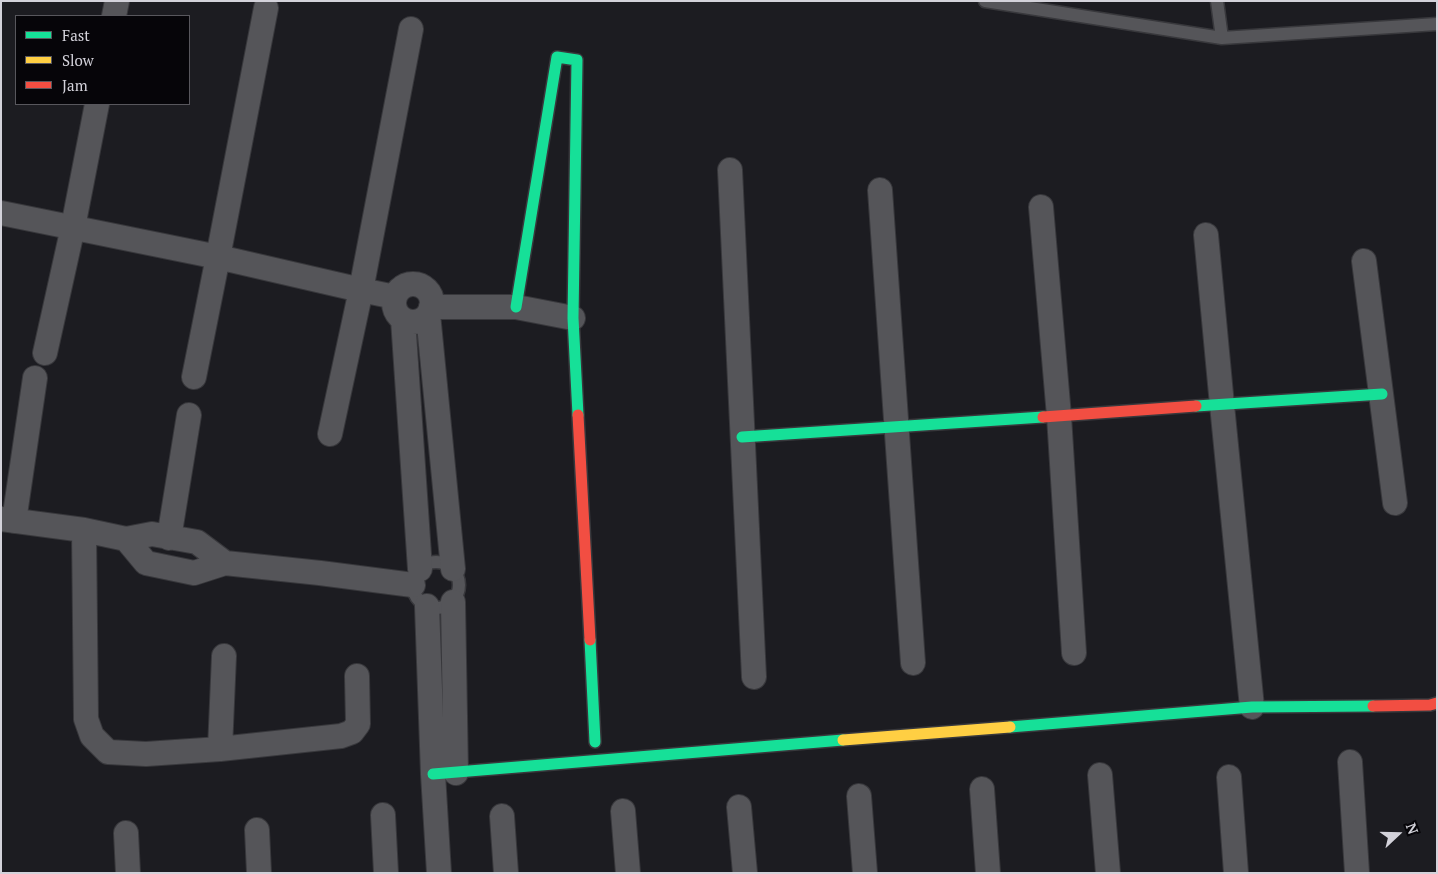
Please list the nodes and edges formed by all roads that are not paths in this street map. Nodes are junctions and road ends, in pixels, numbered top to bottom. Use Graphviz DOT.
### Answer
graph roads {
  1 [pos="117,1"];
  2 [pos="985,1"];
  3 [pos="1217,1"];
  4 [pos="266,8"];
  5 [pos="114,15"];
  6 [pos="1437,24"];
  7 [pos="411,29"];
  8 [pos="1222,38"];
  9 [pos="97,105"];
  10 [pos="730,170"];
  11 [pos="880,190"];
  12 [pos="1041,207"];
  13 [pos="1,213"];
  14 [pos="73,227"];
  15 [pos="1206,235"];
  16 [pos="218,257"];
  17 [pos="1364,261"];
  18 [pos="360,290"];
  19 [pos="395,297"];
  20 [pos="516,307"];
  21 [pos="429,310"];
  22 [pos="573,318"];
  23 [pos="402,319"];
  24 [pos="45,353"];
  25 [pos="194,377"];
  26 [pos="35,378"];
  27 [pos="1382,394"];
  28 [pos="1222,405"];
  29 [pos="189,415"];
  30 [pos="1059,416"];
  31 [pos="896,427"];
  32 [pos="330,434"];
  33 [pos="742,437"];
  34 [pos="1395,503"];
  35 [pos="8,520"];
  36 [pos="84,530"];
  37 [pos="169,538"];
  38 [pos="126,539"];
  39 [pos="225,563"];
  40 [pos="453,569"];
  41 [pos="417,577"];
  42 [pos="453,602"];
  43 [pos="428,606"];
  44 [pos="1074,653"];
  45 [pos="224,656"];
  46 [pos="913,663"];
  47 [pos="357,676"];
  48 [pos="754,677"];
  49 [pos="1437,703"];
  50 [pos="1252,707"];
  51 [pos="595,742"];
  52 [pos="220,749"];
  53 [pos="1350,762"];
  54 [pos="445,774"];
  55 [pos="1100,775"];
  56 [pos="1228,777"];
  57 [pos="982,789"];
  58 [pos="859,796"];
  59 [pos="739,807"];
  60 [pos="623,811"];
  61 [pos="383,814"];
  62 [pos="502,816"];
  63 [pos="257,830"];
  64 [pos="126,832"];
  65 [pos="128,873"];
  66 [pos="259,873"];
  67 [pos="386,873"];
  68 [pos="439,873"];
  69 [pos="506,873"];
  70 [pos="628,873"];
  71 [pos="745,873"];
  72 [pos="865,873"];
  73 [pos="988,873"];
  74 [pos="1108,873"];
  75 [pos="1236,873"];
  76 [pos="1357,873"];
  1 -- 5 [label="street"];
  2 -- 8 [label="lane"];
  3 -- 8 [label="lane"];
  4 -- 16 [label="street"];
  6 -- 8 [label="lane"];
  7 -- 18 [label="street"];
  9 -- 14 [label="street"];
  10 -- 33 [label="street"];
  11 -- 31 [label="street"];
  12 -- 30 [label="street"];
  13 -- 14 [label="street"];
  14 -- 16 [label="street"];
  14 -- 24 [label="street"];
  15 -- 28 [label="street"];
  16 -- 18 [label="street"];
  16 -- 25 [label="street"];
  17 -- 27 [label="street"];
  18 -- 19 [label="street"];
  18 -- 32 [label="street"];
  19 -- 21 [label="street"];
  19 -- 23 [label="street"];
  20 -- 21 [label="street"];
  20 -- 22 [label="street"];
  20 -- 22 [label="street"];
  21 -- 23 [label="street"];
  21 -- 40 [label="street"];
  22 -- 51 [label="street"];
  23 -- 41 [label="street"];
  26 -- 35 [label="street"];
  27 -- 28 [label="street"];
  27 -- 34 [label="street"];
  28 -- 30 [label="street"];
  28 -- 50 [label="street"];
  29 -- 37 [label="street"];
  30 -- 31 [label="street"];
  30 -- 44 [label="street"];
  31 -- 33 [label="street"];
  31 -- 46 [label="street"];
  33 -- 48 [label="street"];
  35 -- 36 [label="street"];
  36 -- 38 [label="street"];
  36 -- 52 [label="street"];
  37 -- 38 [label="street"];
  37 -- 39 [label="street"];
  38 -- 39 [label="street"];
  39 -- 41 [label="street"];
  40 -- 41 [label="lane"];
  40 -- 42 [label="lane"];
  41 -- 43 [label="lane"];
  42 -- 43 [label="lane"];
  42 -- 54 [label="street"];
  43 -- 54 [label="street"];
  45 -- 52 [label="street"];
  47 -- 52 [label="street"];
  49 -- 50 [label="street"];
  50 -- 54 [label="street"];
  53 -- 76 [label="street"];
  54 -- 68 [label="street"];
  55 -- 74 [label="street"];
  56 -- 75 [label="street"];
  57 -- 73 [label="street"];
  58 -- 72 [label="street"];
  59 -- 71 [label="street"];
  60 -- 70 [label="street"];
  61 -- 67 [label="street"];
  62 -- 69 [label="street"];
  63 -- 66 [label="street"];
  64 -- 65 [label="street"];
}
